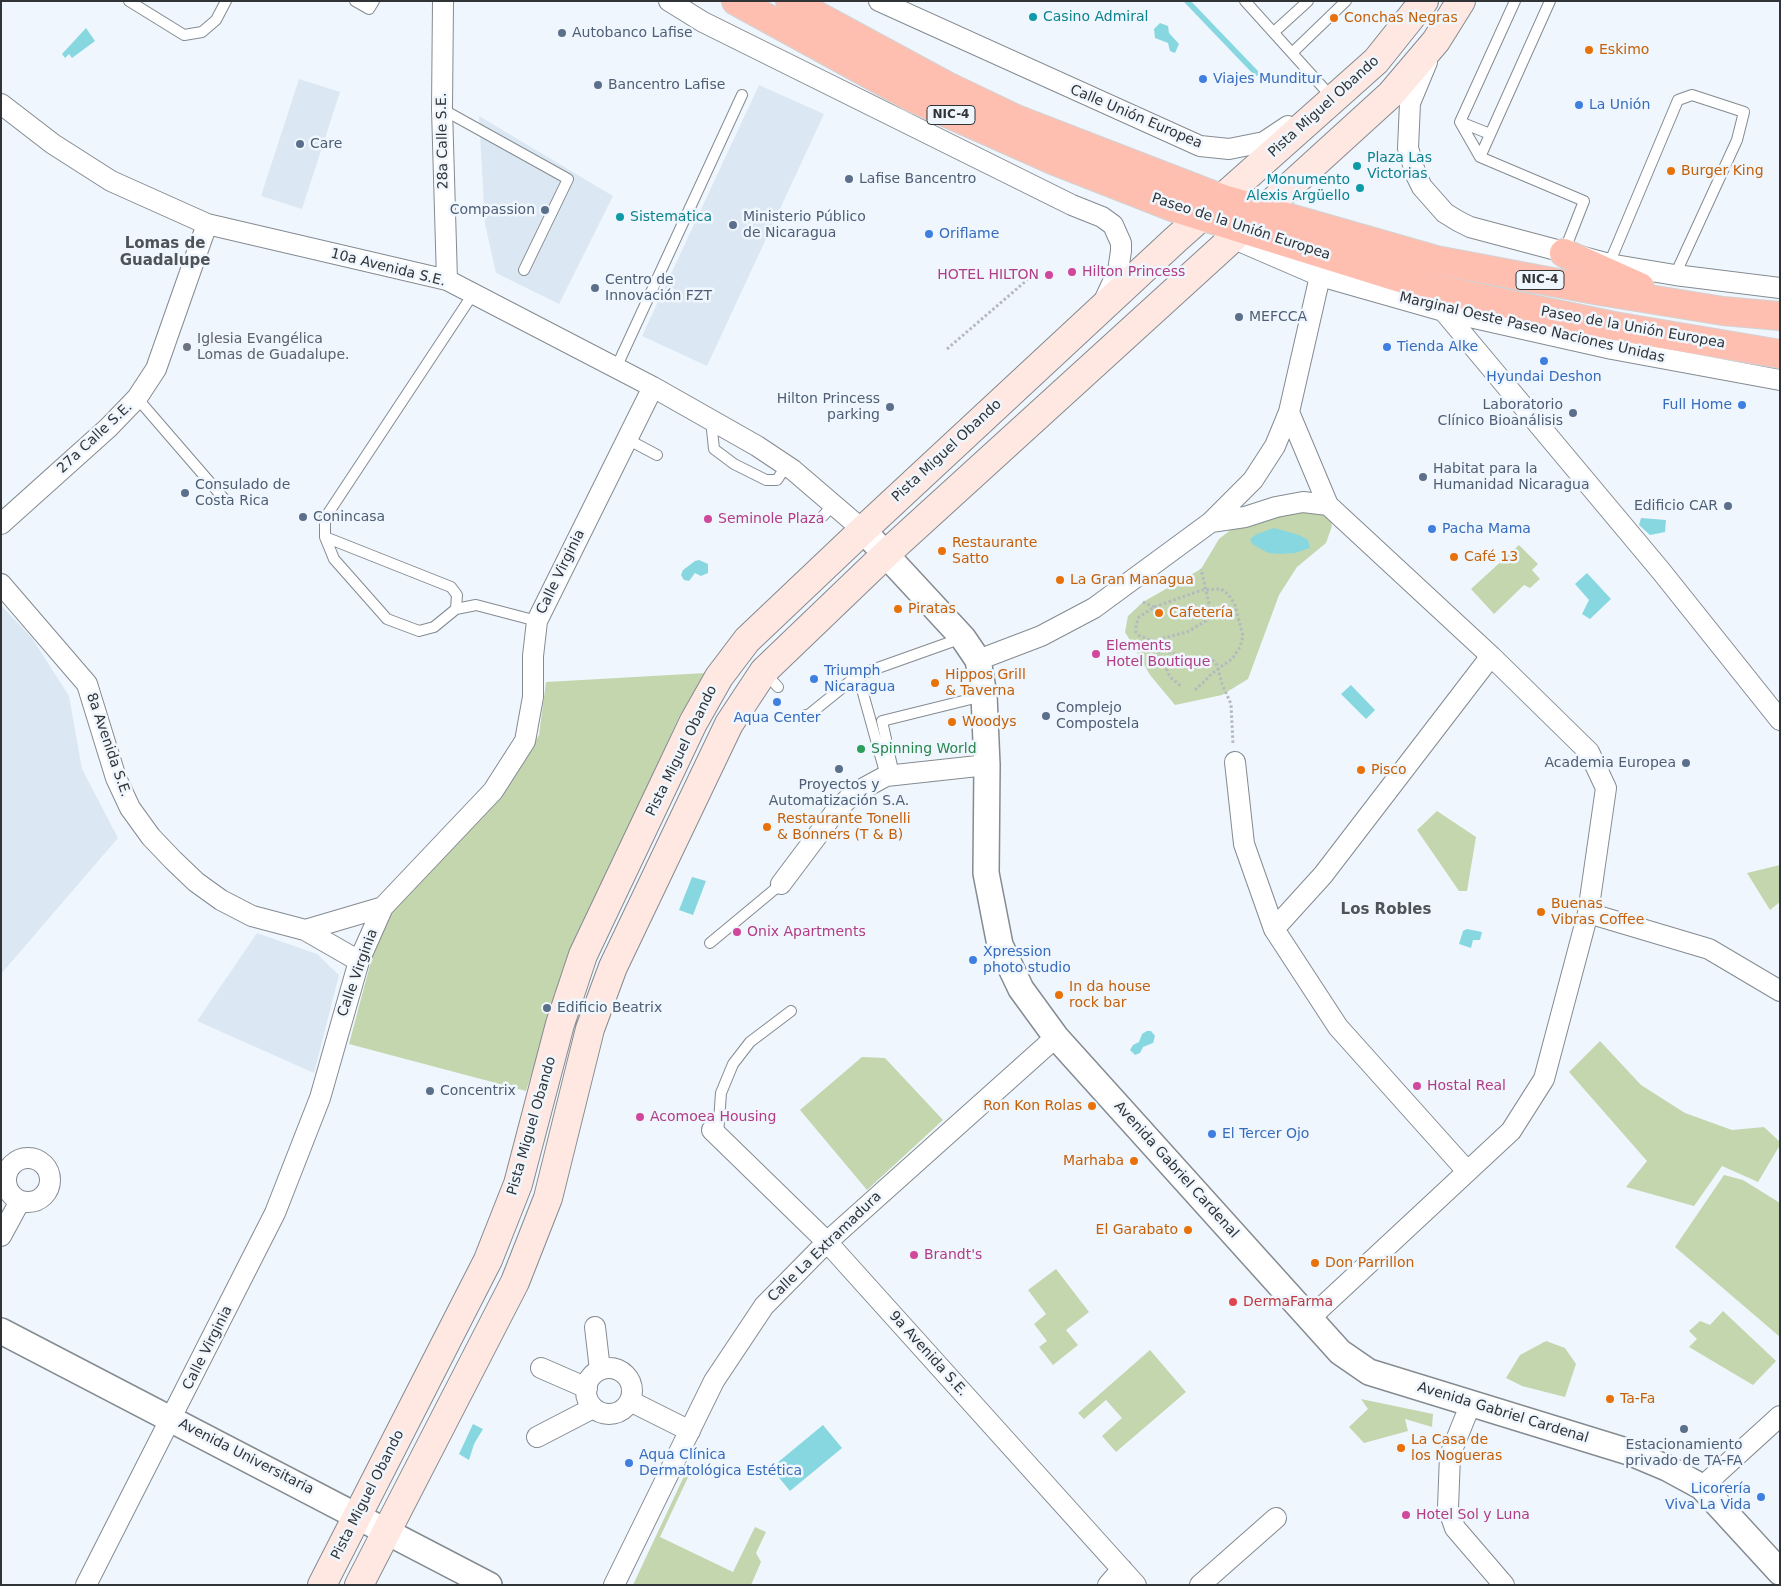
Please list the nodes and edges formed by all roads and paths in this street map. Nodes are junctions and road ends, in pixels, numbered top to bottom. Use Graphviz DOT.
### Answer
graph roads {
  1 [pos="129,1"];
  2 [pos="226,1"];
  3 [pos="355,1"];
  4 [pos="374,1"];
  5 [pos="443,1"];
  6 [pos="670,1"];
  7 [pos="736,1"];
  8 [pos="790,1"];
  9 [pos="879,1"];
  10 [pos="1308,1"];
  11 [pos="1346,1"];
  12 [pos="1461,1"];
  13 [pos="1516,1"];
  14 [pos="1550,1"];
  15 [pos="1248,2"];
  16 [pos="1422,5"];
  17 [pos="1274,32"];
  18 [pos="1436,41"];
  19 [pos="1292,53"];
  20 [pos="1328,93"];
  21 [pos="742,95"];
  22 [pos="1,104"];
  23 [pos="442,109"];
  24 [pos="1460,122"];
  25 [pos="1490,134"];
  26 [pos="1480,156"];
  27 [pos="1223,199"];
  28 [pos="1201,217"];
  29 [pos="207,224"];
  30 [pos="1245,226"];
  31 [pos="1564,253"];
  32 [pos="1609,264"];
  33 [pos="524,270"];
  34 [pos="1034,274"];
  35 [pos="1675,275"];
  36 [pos="1320,276"];
  37 [pos="447,280"];
  38 [pos="1780,288"];
  39 [pos="473,294"];
  40 [pos="1437,300"];
  41 [pos="1100,309"];
  42 [pos="1723,311"];
  43 [pos="1780,316"];
  44 [pos="1613,338"];
  45 [pos="947,348"];
  46 [pos="1780,354"];
  47 [pos="616,368"];
  48 [pos="1780,380"];
  49 [pos="653,387"];
  50 [pos="137,398"];
  51 [pos="1289,412"];
  52 [pos="711,420"];
  53 [pos="627,439"];
  54 [pos="658,455"];
  55 [pos="786,466"];
  56 [pos="226,501"];
  57 [pos="1328,505"];
  58 [pos="1211,522"];
  59 [pos="1,524"];
  60 [pos="863,530"];
  61 [pos="325,538"];
  62 [pos="887,554"];
  63 [pos="1201,568"];
  64 [pos="1,584"];
  65 [pos="1207,590"];
  66 [pos="1143,602"];
  67 [pos="1154,607"];
  68 [pos="456,609"];
  69 [pos="537,621"];
  70 [pos="963,638"];
  71 [pos="1153,641"];
  72 [pos="1490,656"];
  73 [pos="978,660"];
  74 [pos="1218,669"];
  75 [pos="858,675"];
  76 [pos="1182,687"];
  77 [pos="1195,690"];
  78 [pos="984,696"];
  79 [pos="805,715"];
  80 [pos="1780,720"];
  81 [pos="1235,762"];
  82 [pos="987,765"];
  83 [pos="890,775"];
  84 [pos="781,884"];
  85 [pos="383,907"];
  86 [pos="1588,913"];
  87 [pos="305,930"];
  88 [pos="1274,930"];
  89 [pos="710,942"];
  90 [pos="359,961"];
  91 [pos="1780,991"];
  92 [pos="791,1011"];
  93 [pos="1056,1037"];
  94 [pos="715,1133"];
  95 [pos="1467,1171"];
  96 [pos="20,1201"];
  97 [pos="1,1236"];
  98 [pos="827,1242"];
  99 [pos="1309,1319"];
  100 [pos="595,1327"];
  101 [pos="1,1332"];
  102 [pos="541,1368"];
  103 [pos="600,1370"];
  104 [pos="587,1388"];
  105 [pos="630,1401"];
  106 [pos="1471,1403"];
  107 [pos="593,1408"];
  108 [pos="1780,1416"];
  109 [pos="172,1419"];
  110 [pos="690,1431"];
  111 [pos="537,1436"];
  112 [pos="1702,1487"];
  113 [pos="357,1515"];
  114 [pos="1276,1518"];
  115 [pos="386,1533"];
  116 [pos="1122,1569"];
  117 [pos="1780,1572"];
  118 [pos="86,1585"];
  119 [pos="322,1585"];
  120 [pos="359,1585"];
  121 [pos="489,1585"];
  122 [pos="614,1585"];
  123 [pos="1108,1585"];
  124 [pos="1136,1585"];
  125 [pos="1200,1585"];
  126 [pos="1504,1585"];
  1 -- 2 [label="lane"];
  3 -- 4 [label="lane"];
  5 -- 23 [label="street, 28a Calle S.E."];
  6 -- 41 [label="street"];
  7 -- 28 [label="highway, Paseo de la Unión Europea / NIC-4"];
  8 -- 27 [label="highway, Paseo de la Unión Europea / NIC-4"];
  9 -- 20 [label="street, Calle Unión Europea"];
  10 -- 17 [label="lane"];
  11 -- 19 [label="lane"];
  12 -- 18 [label="main road"];
  13 -- 24 [label="lane"];
  14 -- 25 [label="lane"];
  15 -- 17 [label="lane"];
  16 -- 20 [label="street, Calle Unión Europea"];
  16 -- 27 [label="main road, Pista Miguel Obando"];
  17 -- 19 [label="lane"];
  18 -- 30 [label="main road"];
  18 -- 31 [label="street"];
  19 -- 20 [label="lane"];
  21 -- 47 [label="lane"];
  22 -- 29 [label="street, 10a Avenida S.E."];
  23 -- 33 [label="lane"];
  23 -- 37 [label="street, 28a Calle S.E."];
  24 -- 25 [label="lane"];
  24 -- 26 [label="lane"];
  25 -- 26 [label="lane"];
  26 -- 31 [label="lane"];
  27 -- 28 [label="main road, Pista Miguel Obando"];
  27 -- 30 [label="highway, Paseo de la Unión Europea / NIC-4"];
  28 -- 30 [label="highway, Paseo de la Unión Europea / NIC-4"];
  28 -- 41 [label="main road, Pista Miguel Obando"];
  29 -- 37 [label="street, 10a Avenida S.E."];
  29 -- 50 [label="street, 27a Calle S.E."];
  30 -- 36 [label="street, Marginal Oeste Paseo Naciones Unidas"];
  30 -- 40 [label="highway, Paseo de la Unión Europea / NIC-4"];
  30 -- 42 [label="highway, Paseo de la Unión Europea / NIC-4"];
  30 -- 62 [label="main road"];
  31 -- 32 [label="street"];
  31 -- 42 [label="highway"];
  32 -- 35 [label="street"];
  32 -- 35 [label="lane"];
  34 -- 45 [label="path"];
  35 -- 38 [label="street"];
  36 -- 40 [label="street, Marginal Oeste Paseo Naciones Unidas"];
  36 -- 51 [label="street"];
  37 -- 39 [label="street, 10a Avenida S.E."];
  39 -- 47 [label="street, 10a Avenida S.E."];
  39 -- 61 [label="lane"];
  40 -- 44 [label="highway, Paseo de la Unión Europea / NIC-4"];
  40 -- 80 [label="street"];
  41 -- 60 [label="main road, Pista Miguel Obando"];
  42 -- 43 [label="highway, Paseo de la Unión Europea / NIC-4"];
  44 -- 46 [label="highway, Paseo de la Unión Europea / NIC-4"];
  44 -- 48 [label="street, Marginal Oeste Paseo Naciones Unidas"];
  47 -- 49 [label="street, 10a Avenida S.E."];
  49 -- 52 [label="street, 10a Avenida S.E."];
  49 -- 53 [label="street, Calle Virginia"];
  50 -- 56 [label="lane"];
  50 -- 59 [label="street, 27a Calle S.E."];
  51 -- 57 [label="street"];
  51 -- 58 [label="street"];
  52 -- 55 [label="street, 10a Avenida S.E."];
  52 -- 55 [label="lane"];
  53 -- 54 [label="lane"];
  53 -- 69 [label="street, Calle Virginia"];
  55 -- 60 [label="street, 10a Avenida S.E."];
  57 -- 58 [label="street"];
  57 -- 72 [label="street"];
  58 -- 73 [label="street"];
  60 -- 62 [label="street, Avenida Gabriel Cardenal"];
  60 -- 113 [label="main road, Pista Miguel Obando"];
  61 -- 68 [label="lane"];
  61 -- 68 [label="lane"];
  62 -- 70 [label="street, Avenida Gabriel Cardenal"];
  62 -- 115 [label="main road"];
  63 -- 65 [label="path"];
  64 -- 87 [label="street, 8a Avenida S.E."];
  65 -- 67 [label="path"];
  65 -- 71 [label="path"];
  65 -- 74 [label="path"];
  66 -- 67 [label="path"];
  67 -- 71 [label="path"];
  68 -- 69 [label="lane"];
  69 -- 85 [label="street, Calle Virginia"];
  70 -- 73 [label="street, Avenida Gabriel Cardenal"];
  70 -- 75 [label="lane"];
  71 -- 74 [label="path"];
  71 -- 76 [label="path"];
  72 -- 86 [label="street"];
  72 -- 88 [label="street"];
  73 -- 78 [label="street, Avenida Gabriel Cardenal"];
  74 -- 77 [label="path"];
  74 -- 81 [label="path"];
  75 -- 79 [label="lane"];
  75 -- 83 [label="lane"];
  78 -- 82 [label="street, Avenida Gabriel Cardenal"];
  78 -- 83 [label="lane"];
  81 -- 88 [label="street"];
  82 -- 83 [label="street"];
  82 -- 93 [label="street, Avenida Gabriel Cardenal"];
  83 -- 84 [label="street"];
  84 -- 89 [label="lane"];
  85 -- 87 [label="street"];
  85 -- 90 [label="street, Calle Virginia"];
  86 -- 91 [label="street"];
  86 -- 95 [label="street"];
  87 -- 90 [label="street, 8a Avenida S.E."];
  88 -- 95 [label="street"];
  90 -- 109 [label="street, Calle Virginia"];
  92 -- 94 [label="lane"];
  93 -- 98 [label="street, Calle La Extramadura"];
  93 -- 99 [label="street, Avenida Gabriel Cardenal"];
  94 -- 98 [label="street, 9a Avenida S.E."];
  95 -- 99 [label="street"];
  96 -- 97 [label="street"];
  98 -- 110 [label="street, Calle La Extramadura"];
  98 -- 116 [label="street, 9a Avenida S.E."];
  99 -- 106 [label="street, Avenida Gabriel Cardenal"];
  100 -- 103 [label="street"];
  101 -- 109 [label="street, Avenida Universitaria"];
  102 -- 104 [label="street"];
  103 -- 104 [label="street"];
  103 -- 105 [label="street"];
  104 -- 107 [label="street"];
  105 -- 107 [label="street"];
  105 -- 110 [label="street"];
  106 -- 112 [label="street, Avenida Gabriel Cardenal"];
  106 -- 126 [label="street"];
  107 -- 111 [label="street"];
  108 -- 112 [label="street"];
  109 -- 113 [label="street, Avenida Universitaria"];
  109 -- 118 [label="street, Calle Virginia"];
  110 -- 122 [label="street, Calle La Extramadura"];
  112 -- 117 [label="street, Avenida Gabriel Cardenal"];
  113 -- 115 [label="street, Avenida Universitaria"];
  113 -- 119 [label="main road, Pista Miguel Obando"];
  114 -- 125 [label="street"];
  115 -- 120 [label="main road"];
  115 -- 121 [label="street, Avenida Universitaria"];
  116 -- 123 [label="street"];
  116 -- 124 [label="street, 9a Avenida S.E."];
}
